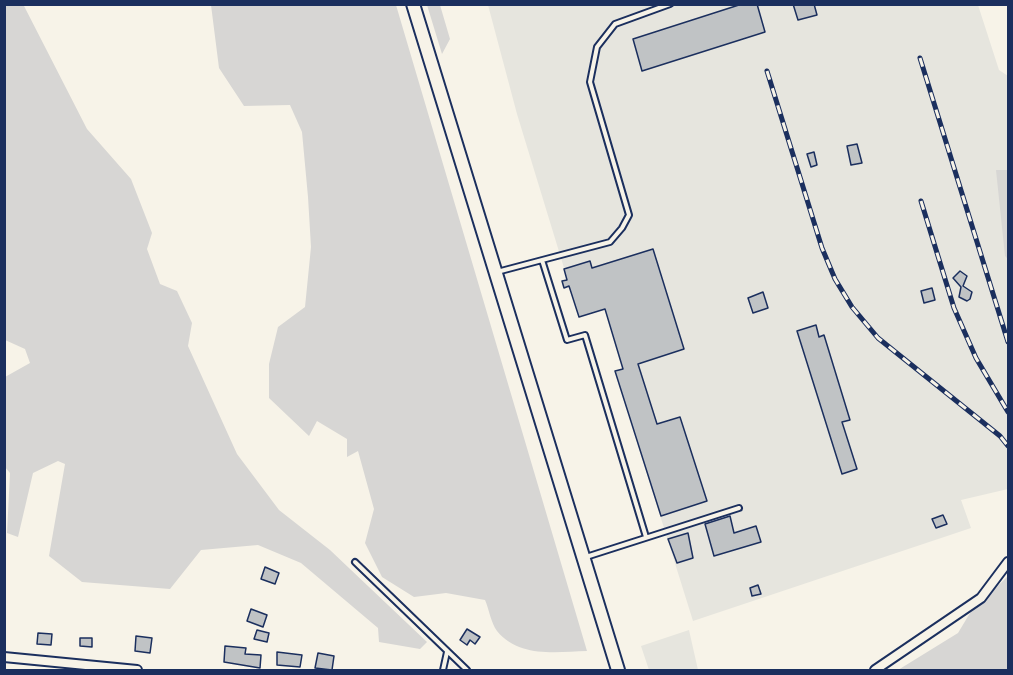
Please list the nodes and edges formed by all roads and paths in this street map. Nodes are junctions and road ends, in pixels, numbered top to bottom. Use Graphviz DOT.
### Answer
graph roads {
  1 [pos="413,4"];
  2 [pos="670,4"];
  3 [pos="542,260"];
  4 [pos="496,272"];
  5 [pos="739,508"];
  6 [pos="646,537"];
  7 [pos="583,558"];
  8 [pos="355,562"];
  9 [pos="1008,562"];
  10 [pos="447,652"];
  11 [pos="4,657"];
  12 [pos="136,670"];
  13 [pos="443,670"];
  14 [pos="467,670"];
  15 [pos="618,670"];
  16 [pos="875,670"];
  1 -- 4 [label="main road"];
  2 -- 3 [label="lane"];
  3 -- 4 [label="lane"];
  3 -- 6 [label="lane"];
  4 -- 7 [label="main road"];
  5 -- 6 [label="lane"];
  6 -- 7 [label="lane"];
  7 -- 15 [label="main road"];
  8 -- 10 [label="lane"];
  9 -- 16 [label="street"];
  10 -- 13 [label="lane"];
  10 -- 14 [label="lane"];
  11 -- 12 [label="street"];
}
